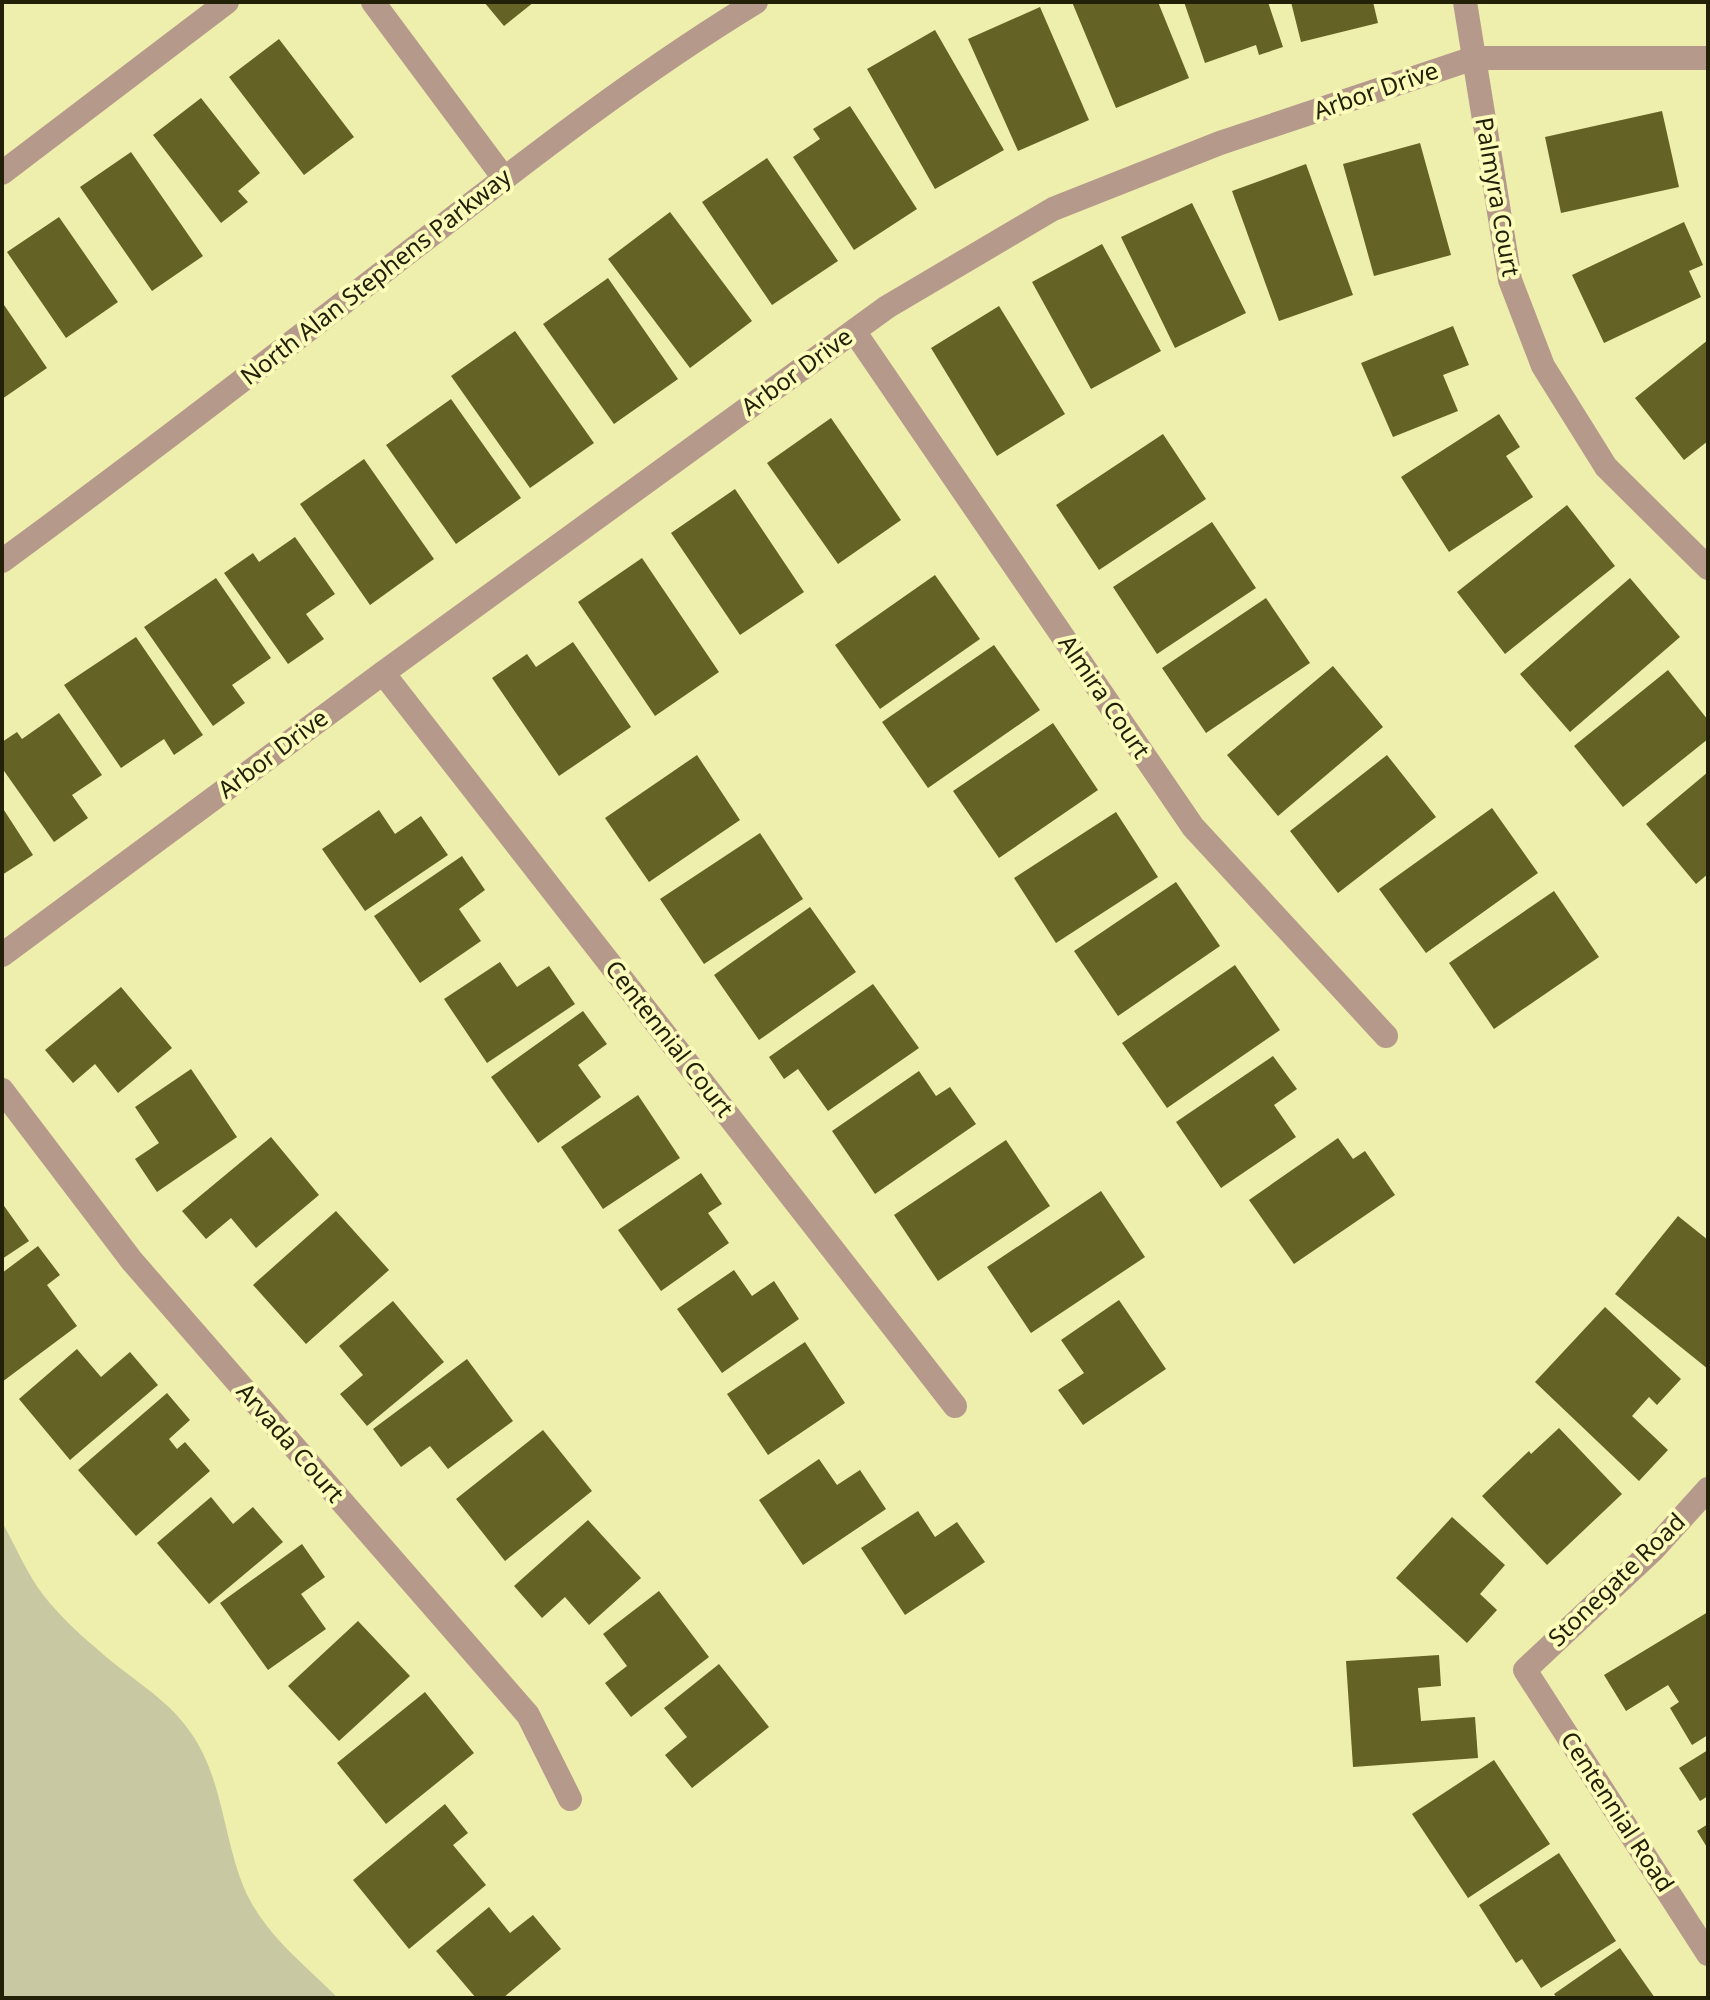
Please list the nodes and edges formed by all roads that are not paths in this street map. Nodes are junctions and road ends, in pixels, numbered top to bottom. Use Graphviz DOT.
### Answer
graph roads {
  1 [pos="227,2"];
  2 [pos="373,2"];
  3 [pos="756,2"];
  4 [pos="1465,2"];
  5 [pos="1474,58"];
  6 [pos="1708,58"];
  7 [pos="2,173"];
  8 [pos="504,178"];
  9 [pos="854,331"];
  10 [pos="2,561"];
  11 [pos="1708,568"];
  12 [pos="383,673"];
  13 [pos="2,955"];
  14 [pos="1386,1036"];
  15 [pos="2,1090"];
  16 [pos="955,1406"];
  17 [pos="1708,1489"];
  18 [pos="1525,1670"];
  19 [pos="570,1799"];
  20 [pos="1708,1954"];
  1 -- 7 [label="street"];
  2 -- 8 [label="street"];
  3 -- 8 [label="street, North Alan Stephens Parkway"];
  4 -- 5 [label="street, Palmyra Court"];
  5 -- 6 [label="street, Arbor Drive"];
  5 -- 9 [label="street, Arbor Drive"];
  5 -- 11 [label="street, Palmyra Court"];
  8 -- 10 [label="street, North Alan Stephens Parkway"];
  9 -- 12 [label="street, Arbor Drive"];
  9 -- 14 [label="street, Almira Court"];
  12 -- 13 [label="street, Arbor Drive"];
  12 -- 16 [label="street, Centennial Court"];
  15 -- 19 [label="street, Arvada Court"];
  17 -- 18 [label="street, Stonegate Road"];
  18 -- 20 [label="street, Centennial Road"];
}
